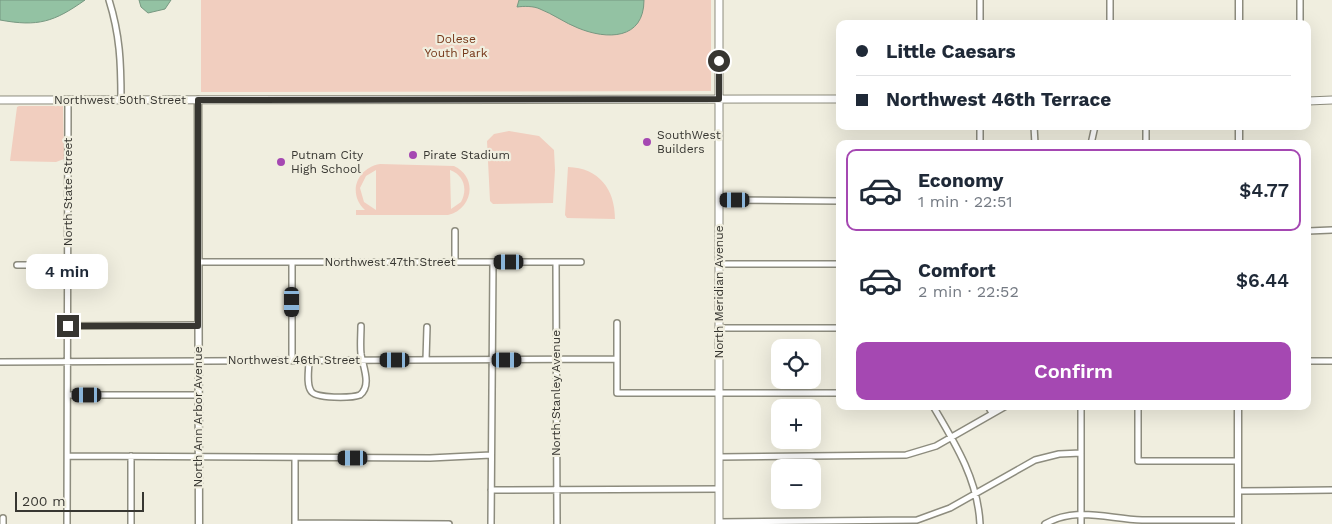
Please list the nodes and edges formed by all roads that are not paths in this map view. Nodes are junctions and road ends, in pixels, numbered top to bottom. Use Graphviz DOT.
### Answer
graph roads {
  1 [pos="109,0"];
  2 [pos="719,0"];
  3 [pos="980,0"];
  4 [pos="1110,0"];
  5 [pos="1239,0"];
  6 [pos="1300,0"];
  7 [pos="980,20"];
  8 [pos="1110,20"];
  9 [pos="1239,20"];
  10 [pos="1300,20"];
  11 [pos="836,98"];
  12 [pos="719,99"];
  13 [pos="0,100"];
  14 [pos="68,100"];
  15 [pos="121,100"];
  16 [pos="198,100"];
  17 [pos="1332,100"];
  18 [pos="1311,101"];
  19 [pos="719,200"];
  20 [pos="836,202"];
  21 [pos="1332,230"];
  22 [pos="455,231"];
  23 [pos="1311,231"];
  24 [pos="198,262"];
  25 [pos="456,262"];
  26 [pos="493,262"];
  27 [pos="556,262"];
  28 [pos="581,262"];
  29 [pos="292,263"];
  30 [pos="719,264"];
  31 [pos="836,264"];
  32 [pos="18,265"];
  33 [pos="68,265"];
  34 [pos="617,323"];
  35 [pos="68,326"];
  36 [pos="198,326"];
  37 [pos="361,326"];
  38 [pos="427,328"];
  39 [pos="719,328"];
  40 [pos="836,328"];
  41 [pos="617,359"];
  42 [pos="198,360"];
  43 [pos="292,360"];
  44 [pos="309,360"];
  45 [pos="363,360"];
  46 [pos="426,360"];
  47 [pos="491,360"];
  48 [pos="557,360"];
  49 [pos="68,361"];
  50 [pos="1311,361"];
  51 [pos="1332,361"];
  52 [pos="0,362"];
  53 [pos="719,392"];
  54 [pos="836,393"];
  55 [pos="199,395"];
  56 [pos="68,396"];
  57 [pos="935,410"];
  58 [pos="990,410"];
  59 [pos="998,410"];
  60 [pos="1081,410"];
  61 [pos="1138,410"];
  62 [pos="1238,410"];
  63 [pos="992,413"];
  64 [pos="950,438"];
  65 [pos="1081,453"];
  66 [pos="491,455"];
  67 [pos="68,456"];
  68 [pos="131,456"];
  69 [pos="719,456"];
  70 [pos="198,457"];
  71 [pos="295,458"];
  72 [pos="1238,461"];
  73 [pos="556,489"];
  74 [pos="719,489"];
  75 [pos="491,490"];
  76 [pos="1332,490"];
  77 [pos="1238,491"];
  78 [pos="976,493"];
  79 [pos="1081,514"];
  80 [pos="1238,522"];
  81 [pos="719,523"];
  82 [pos="68,524"];
  83 [pos="131,524"];
  84 [pos="199,524"];
  85 [pos="295,524"];
  86 [pos="449,524"];
  87 [pos="491,524"];
  88 [pos="556,524"];
  89 [pos="980,524"];
  90 [pos="1045,524"];
  91 [pos="1081,524"];
  1 -- 15 [label="street"];
  2 -- 12 [label="main road, North Meridian Avenue"];
  3 -- 7 [label="street"];
  4 -- 8 [label="street"];
  5 -- 9 [label="street"];
  6 -- 10 [label="street"];
  11 -- 12 [label="main road, Northwest 50th Street"];
  12 -- 16 [label="main road, Northwest 50th Street"];
  12 -- 19 [label="main road, North Meridian Avenue"];
  13 -- 14 [label="main road, Northwest 50th Street"];
  14 -- 15 [label="main road, Northwest 50th Street"];
  14 -- 33 [label="street, North State Street"];
  15 -- 16 [label="main road, Northwest 50th Street"];
  16 -- 24 [label="street, North Ann Arbor Avenue"];
  17 -- 18 [label="main road"];
  19 -- 20 [label="street"];
  19 -- 30 [label="main road, North Meridian Avenue"];
  21 -- 23 [label="street"];
  22 -- 25 [label="street"];
  24 -- 29 [label="street, Northwest 47th Street"];
  24 -- 36 [label="street, North Ann Arbor Avenue"];
  25 -- 26 [label="street, Northwest 47th Street"];
  25 -- 29 [label="street, Northwest 47th Street"];
  26 -- 27 [label="street, Northwest 47th Street"];
  26 -- 47 [label="street"];
  27 -- 28 [label="street, Northwest 47th Street"];
  27 -- 48 [label="street, North Stanley Avenue"];
  29 -- 43 [label="street"];
  30 -- 31 [label="street"];
  30 -- 39 [label="main road, North Meridian Avenue"];
  32 -- 33 [label="street"];
  33 -- 35 [label="street, North State Street"];
  34 -- 41 [label="street"];
  35 -- 36 [label="street"];
  35 -- 49 [label="street, North State Street"];
  36 -- 42 [label="street, North Ann Arbor Avenue"];
  37 -- 45 [label="street"];
  38 -- 46 [label="street"];
  39 -- 40 [label="street"];
  39 -- 53 [label="main road, North Meridian Avenue"];
  41 -- 48 [label="street, Northwest 46th Street"];
  41 -- 53 [label="street"];
  42 -- 43 [label="street, Northwest 46th Street"];
  42 -- 49 [label="street, Northwest 46th Street"];
  42 -- 55 [label="street, North Ann Arbor Avenue"];
  43 -- 44 [label="street, Northwest 46th Street"];
  44 -- 45 [label="street, Northwest 46th Street"];
  44 -- 45 [label="street"];
  45 -- 46 [label="street, Northwest 46th Street"];
  46 -- 47 [label="street, Northwest 46th Street"];
  47 -- 48 [label="street, Northwest 46th Street"];
  47 -- 66 [label="street"];
  48 -- 73 [label="street, North Stanley Avenue"];
  49 -- 52 [label="street, Northwest 46th Street"];
  49 -- 56 [label="street, North State Street"];
  50 -- 51 [label="street"];
  53 -- 54 [label="street"];
  53 -- 69 [label="main road, North Meridian Avenue"];
  55 -- 56 [label="street"];
  55 -- 70 [label="street, North Ann Arbor Avenue"];
  56 -- 67 [label="street, North State Street"];
  57 -- 64 [label="street"];
  58 -- 63 [label="street"];
  59 -- 63 [label="street"];
  60 -- 65 [label="street"];
  61 -- 72 [label="street"];
  62 -- 72 [label="street"];
  63 -- 64 [label="street"];
  64 -- 69 [label="street"];
  64 -- 78 [label="street"];
  65 -- 78 [label="street"];
  65 -- 79 [label="street"];
  66 -- 71 [label="street"];
  66 -- 75 [label="street"];
  67 -- 68 [label="street"];
  67 -- 82 [label="street, North State Street"];
  68 -- 70 [label="street"];
  68 -- 83 [label="street"];
  69 -- 74 [label="main road, North Meridian Avenue"];
  70 -- 71 [label="street"];
  70 -- 84 [label="street, North Ann Arbor Avenue"];
  71 -- 85 [label="street"];
  72 -- 77 [label="street"];
  73 -- 74 [label="street"];
  73 -- 75 [label="street"];
  73 -- 88 [label="street, North Stanley Avenue"];
  74 -- 81 [label="main road, North Meridian Avenue"];
  75 -- 87 [label="street"];
  76 -- 77 [label="street"];
  77 -- 80 [label="street"];
  78 -- 81 [label="street"];
  78 -- 89 [label="street"];
  79 -- 80 [label="street"];
  79 -- 90 [label="street"];
  79 -- 91 [label="street"];
  85 -- 86 [label="street"];
}
